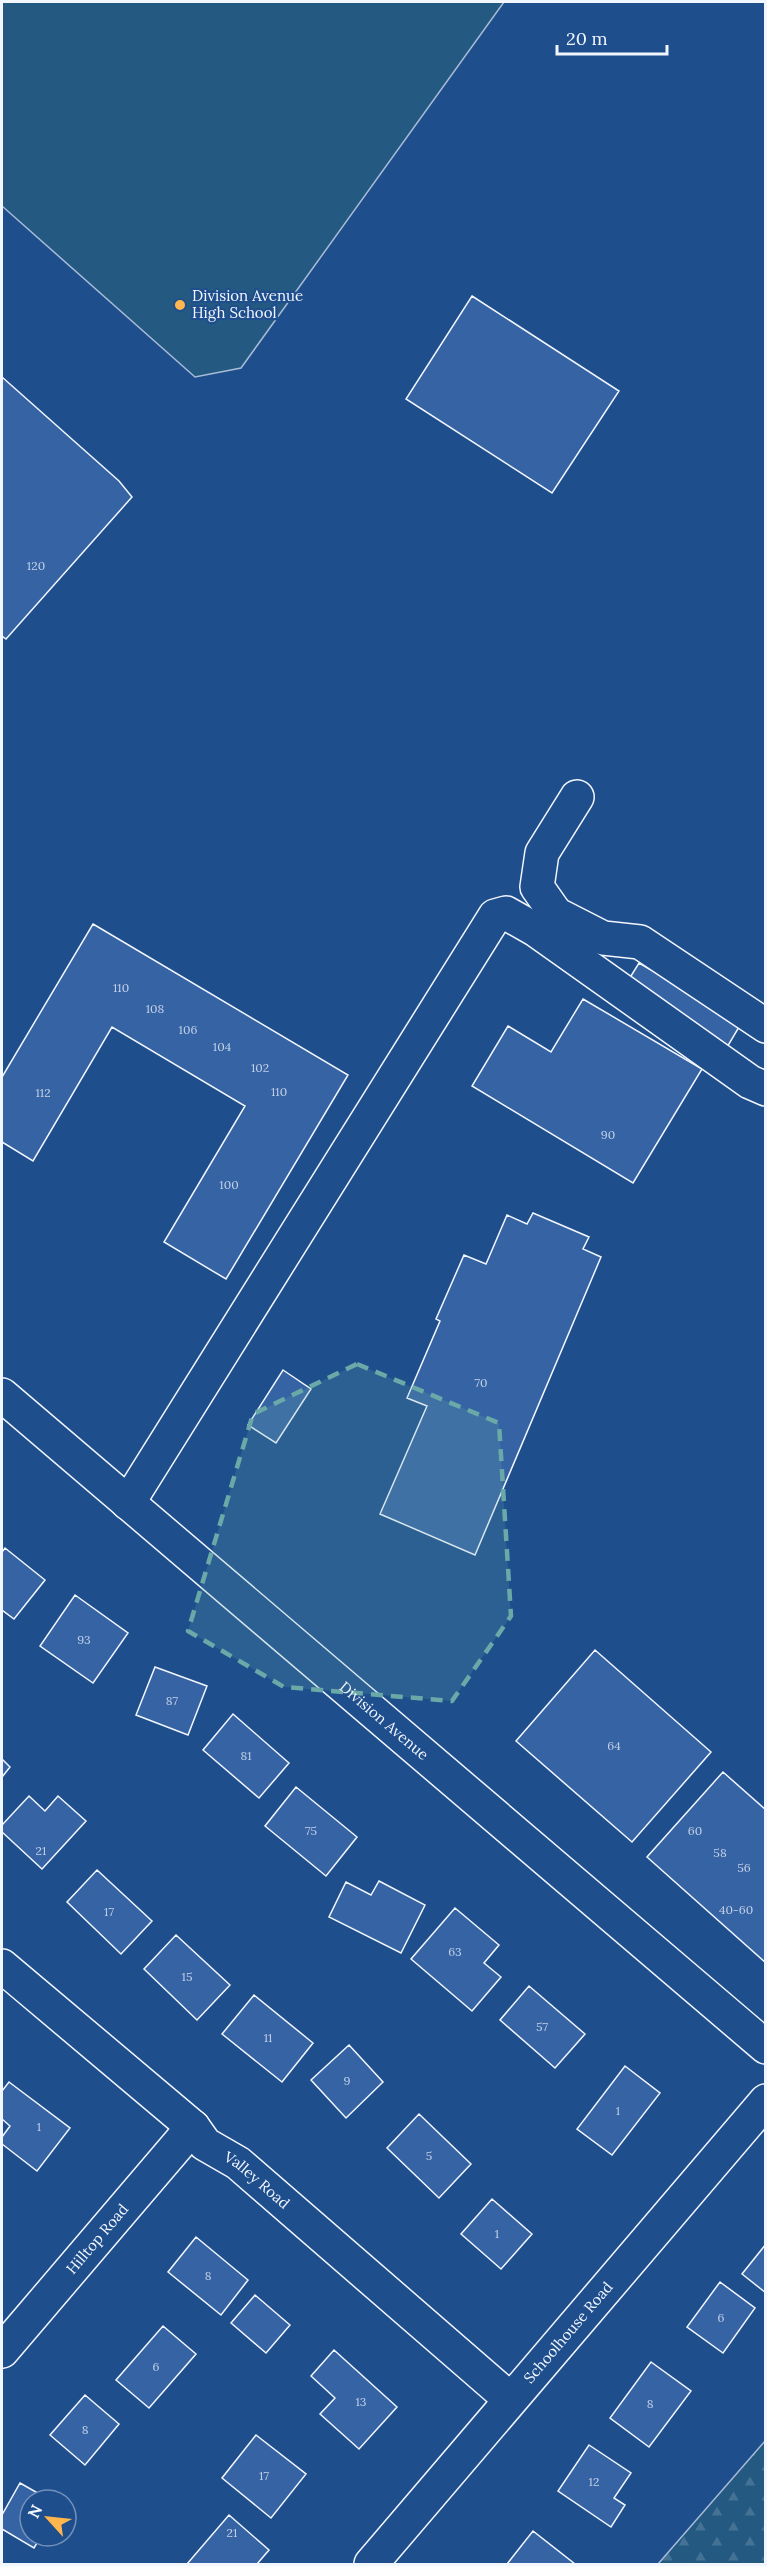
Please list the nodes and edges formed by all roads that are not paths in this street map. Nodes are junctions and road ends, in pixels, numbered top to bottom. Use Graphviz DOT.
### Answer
graph roads {
  1 [pos="577,797"];
  2 [pos="765,1026"];
  3 [pos="765,1089"];
  4 [pos="2,1395"];
  5 [pos="128,1503"];
  6 [pos="2,1966"];
  7 [pos="765,2047"];
  8 [pos="765,2102"];
  9 [pos="193,2127"];
  10 [pos="2,2351"];
  11 [pos="510,2399"];
  12 [pos="371,2565"];
  1 -- 2 [label="street"];
  3 -- 5 [label="street"];
  4 -- 5 [label="street, Division Avenue"];
  5 -- 7 [label="street, Division Avenue"];
  6 -- 9 [label="street, Valley Road"];
  8 -- 11 [label="street, Schoolhouse Road"];
  9 -- 10 [label="street, Hilltop Road"];
  9 -- 11 [label="street, Valley Road"];
  11 -- 12 [label="street, Schoolhouse Road"];
}
